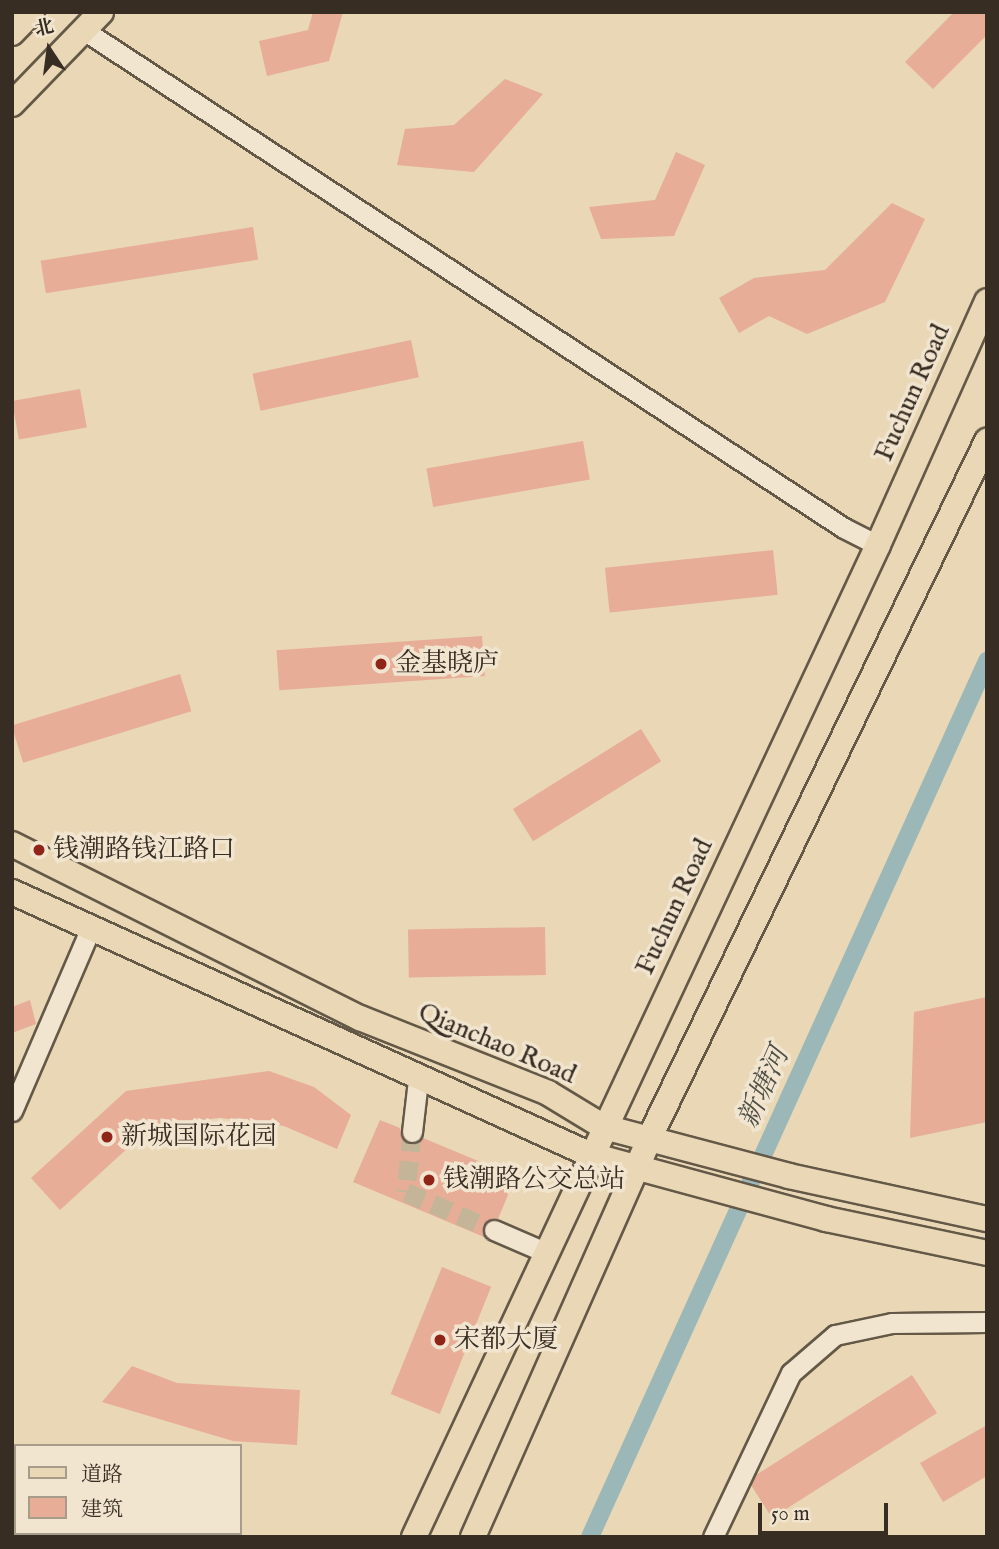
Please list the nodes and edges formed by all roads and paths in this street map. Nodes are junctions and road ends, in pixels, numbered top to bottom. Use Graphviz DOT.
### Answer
graph roads {
  1 [pos="32,12"];
  2 [pos="101,12"];
  3 [pos="85,31"];
  4 [pos="12,33"];
  5 [pos="12,104"];
  6 [pos="987,301"];
  7 [pos="987,441"];
  8 [pos="878,545"];
  9 [pos="12,844"];
  10 [pos="12,892"];
  11 [pos="90,930"];
  12 [pos="418,1080"];
  13 [pos="12,1111"];
  14 [pos="604,1127"];
  15 [pos="412,1132"];
  16 [pos="649,1139"];
  17 [pos="591,1155"];
  18 [pos="636,1168"];
  19 [pos="987,1219"];
  20 [pos="494,1230"];
  21 [pos="545,1252"];
  22 [pos="987,1253"];
  23 [pos="987,1322"];
  24 [pos="414,1537"];
  25 [pos="473,1537"];
  26 [pos="713,1537"];
  1 -- 4 [label="main road"];
  2 -- 3 [label="main road"];
  3 -- 5 [label="main road"];
  3 -- 8 [label="street"];
  6 -- 8 [label="main road, Fuchun Road"];
  7 -- 16 [label="main road"];
  8 -- 14 [label="main road, Fuchun Road"];
  9 -- 14 [label="main road, Qianchao Road"];
  10 -- 11 [label="main road"];
  11 -- 12 [label="main road"];
  11 -- 13 [label="street"];
  12 -- 15 [label="street"];
  12 -- 17 [label="main road"];
  14 -- 16 [label="main road, Qianchao Road"];
  14 -- 17 [label="main road, Fuchun Road"];
  16 -- 18 [label="main road"];
  16 -- 19 [label="main road, Qianchao Road"];
  17 -- 18 [label="main road"];
  17 -- 21 [label="main road, Fuchun Road"];
  18 -- 22 [label="main road"];
  18 -- 25 [label="main road"];
  20 -- 21 [label="street"];
  21 -- 24 [label="main road, Fuchun Road"];
  23 -- 26 [label="street"];
}
